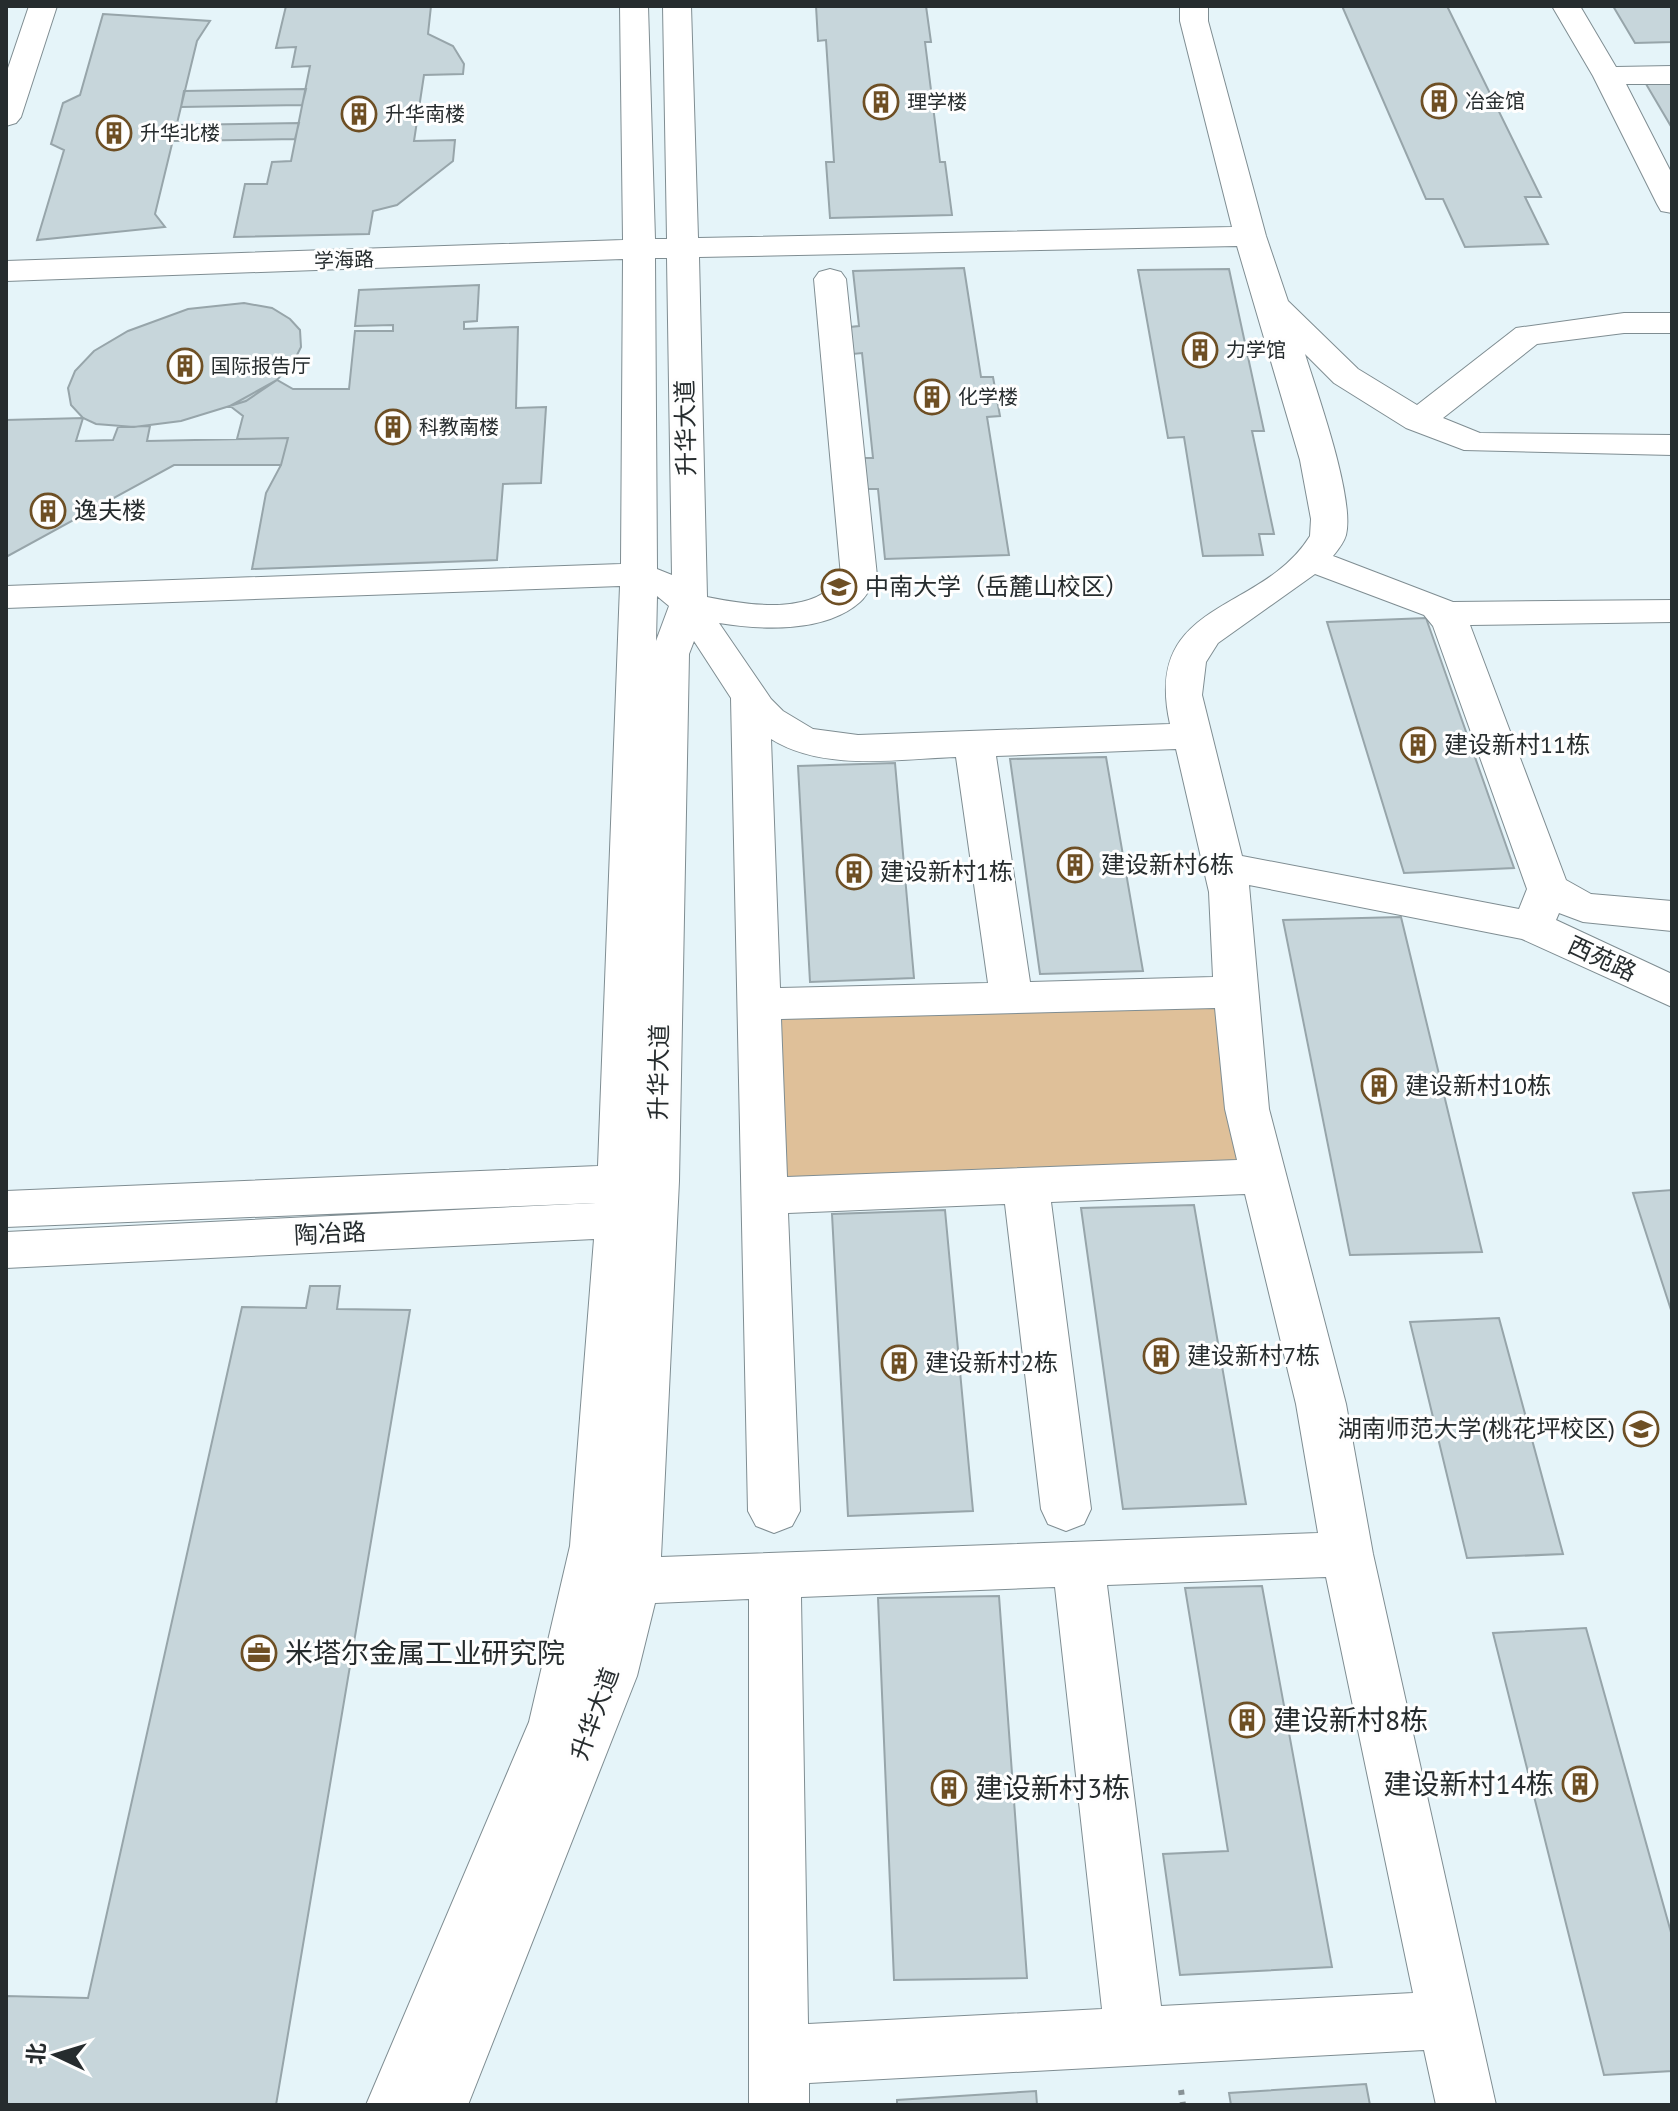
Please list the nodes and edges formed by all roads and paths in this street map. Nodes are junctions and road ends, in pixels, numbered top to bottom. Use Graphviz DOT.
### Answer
graph roads {
  1 [pos="43,6"];
  2 [pos="634,6"];
  3 [pos="677,6"];
  4 [pos="1194,6"];
  5 [pos="1566,6"];
  6 [pos="1672,75"];
  7 [pos="1607,76"];
  8 [pos="6,117"];
  9 [pos="1672,204"];
  10 [pos="1250,236"];
  11 [pos="660,249"];
  12 [pos="6,271"];
  13 [pos="830,279"];
  14 [pos="1273,304"];
  15 [pos="1672,323"];
  16 [pos="1418,421"];
  17 [pos="1672,445"];
  18 [pos="1311,560"];
  19 [pos="639,574"];
  20 [pos="6,597"];
  21 [pos="688,604"];
  22 [pos="1672,611"];
  23 [pos="1443,614"];
  24 [pos="750,697"];
  25 [pos="1192,736"];
  26 [pos="974,743"];
  27 [pos="1223,866"];
  28 [pos="1540,908"];
  29 [pos="1672,916"];
  30 [pos="1235,992"];
  31 [pos="1672,992"];
  32 [pos="1011,995"];
  33 [pos="759,1004"];
  34 [pos="1264,1176"];
  35 [pos="1026,1186"];
  36 [pos="765,1196"];
  37 [pos="637,1200"];
  38 [pos="6,1209"];
  39 [pos="6,1250"];
  40 [pos="1066,1509"];
  41 [pos="774,1511"];
  42 [pos="1347,1554"];
  43 [pos="1078,1564"];
  44 [pos="775,1576"];
  45 [pos="634,1581"];
  46 [pos="589,1583"];
  47 [pos="1446,2020"];
  48 [pos="1135,2036"];
  49 [pos="779,2080"];
  50 [pos="396,2105"];
  51 [pos="438,2105"];
  52 [pos="1466,2105"];
  1 -- 8 [label="street"];
  2 -- 11 [label="street, 升华大道"];
  3 -- 11 [label="street, 升华大道"];
  4 -- 10 [label="street"];
  5 -- 7 [label="street"];
  6 -- 7 [label="street"];
  7 -- 9 [label="street"];
  10 -- 11 [label="street, 学海路"];
  10 -- 14 [label="street"];
  11 -- 12 [label="street, 学海路"];
  11 -- 19 [label="street, 升华大道"];
  11 -- 21 [label="street, 升华大道"];
  13 -- 21 [label="street"];
  14 -- 16 [label="street"];
  14 -- 18 [label="street"];
  15 -- 16 [label="street"];
  16 -- 17 [label="street"];
  18 -- 23 [label="street"];
  18 -- 25 [label="street"];
  19 -- 20 [label="street"];
  19 -- 21 [label="street"];
  19 -- 37 [label="street, 升华大道"];
  21 -- 24 [label="street"];
  21 -- 37 [label="street, 升华大道"];
  22 -- 23 [label="street"];
  23 -- 28 [label="street"];
  24 -- 26 [label="street"];
  24 -- 33 [label="street"];
  25 -- 26 [label="street"];
  25 -- 27 [label="street"];
  26 -- 32 [label="street"];
  27 -- 28 [label="street"];
  27 -- 30 [label="street"];
  28 -- 29 [label="street"];
  28 -- 31 [label="street, 西苑路"];
  30 -- 32 [label="street"];
  30 -- 34 [label="street"];
  32 -- 33 [label="street"];
  33 -- 36 [label="street"];
  34 -- 35 [label="street"];
  34 -- 42 [label="street"];
  35 -- 36 [label="street"];
  35 -- 40 [label="street"];
  36 -- 41 [label="street"];
  37 -- 38 [label="street"];
  37 -- 39 [label="street, 陶冶路"];
  37 -- 45 [label="street, 升华大道"];
  37 -- 46 [label="street, 升华大道"];
  42 -- 43 [label="street"];
  42 -- 47 [label="street"];
  43 -- 44 [label="street"];
  43 -- 48 [label="street"];
  44 -- 45 [label="street"];
  44 -- 49 [label="street"];
  45 -- 46 [label="street"];
  45 -- 51 [label="street, 升华大道"];
  46 -- 50 [label="street, 升华大道"];
  47 -- 48 [label="street"];
  47 -- 52 [label="street"];
  48 -- 49 [label="street"];
}
